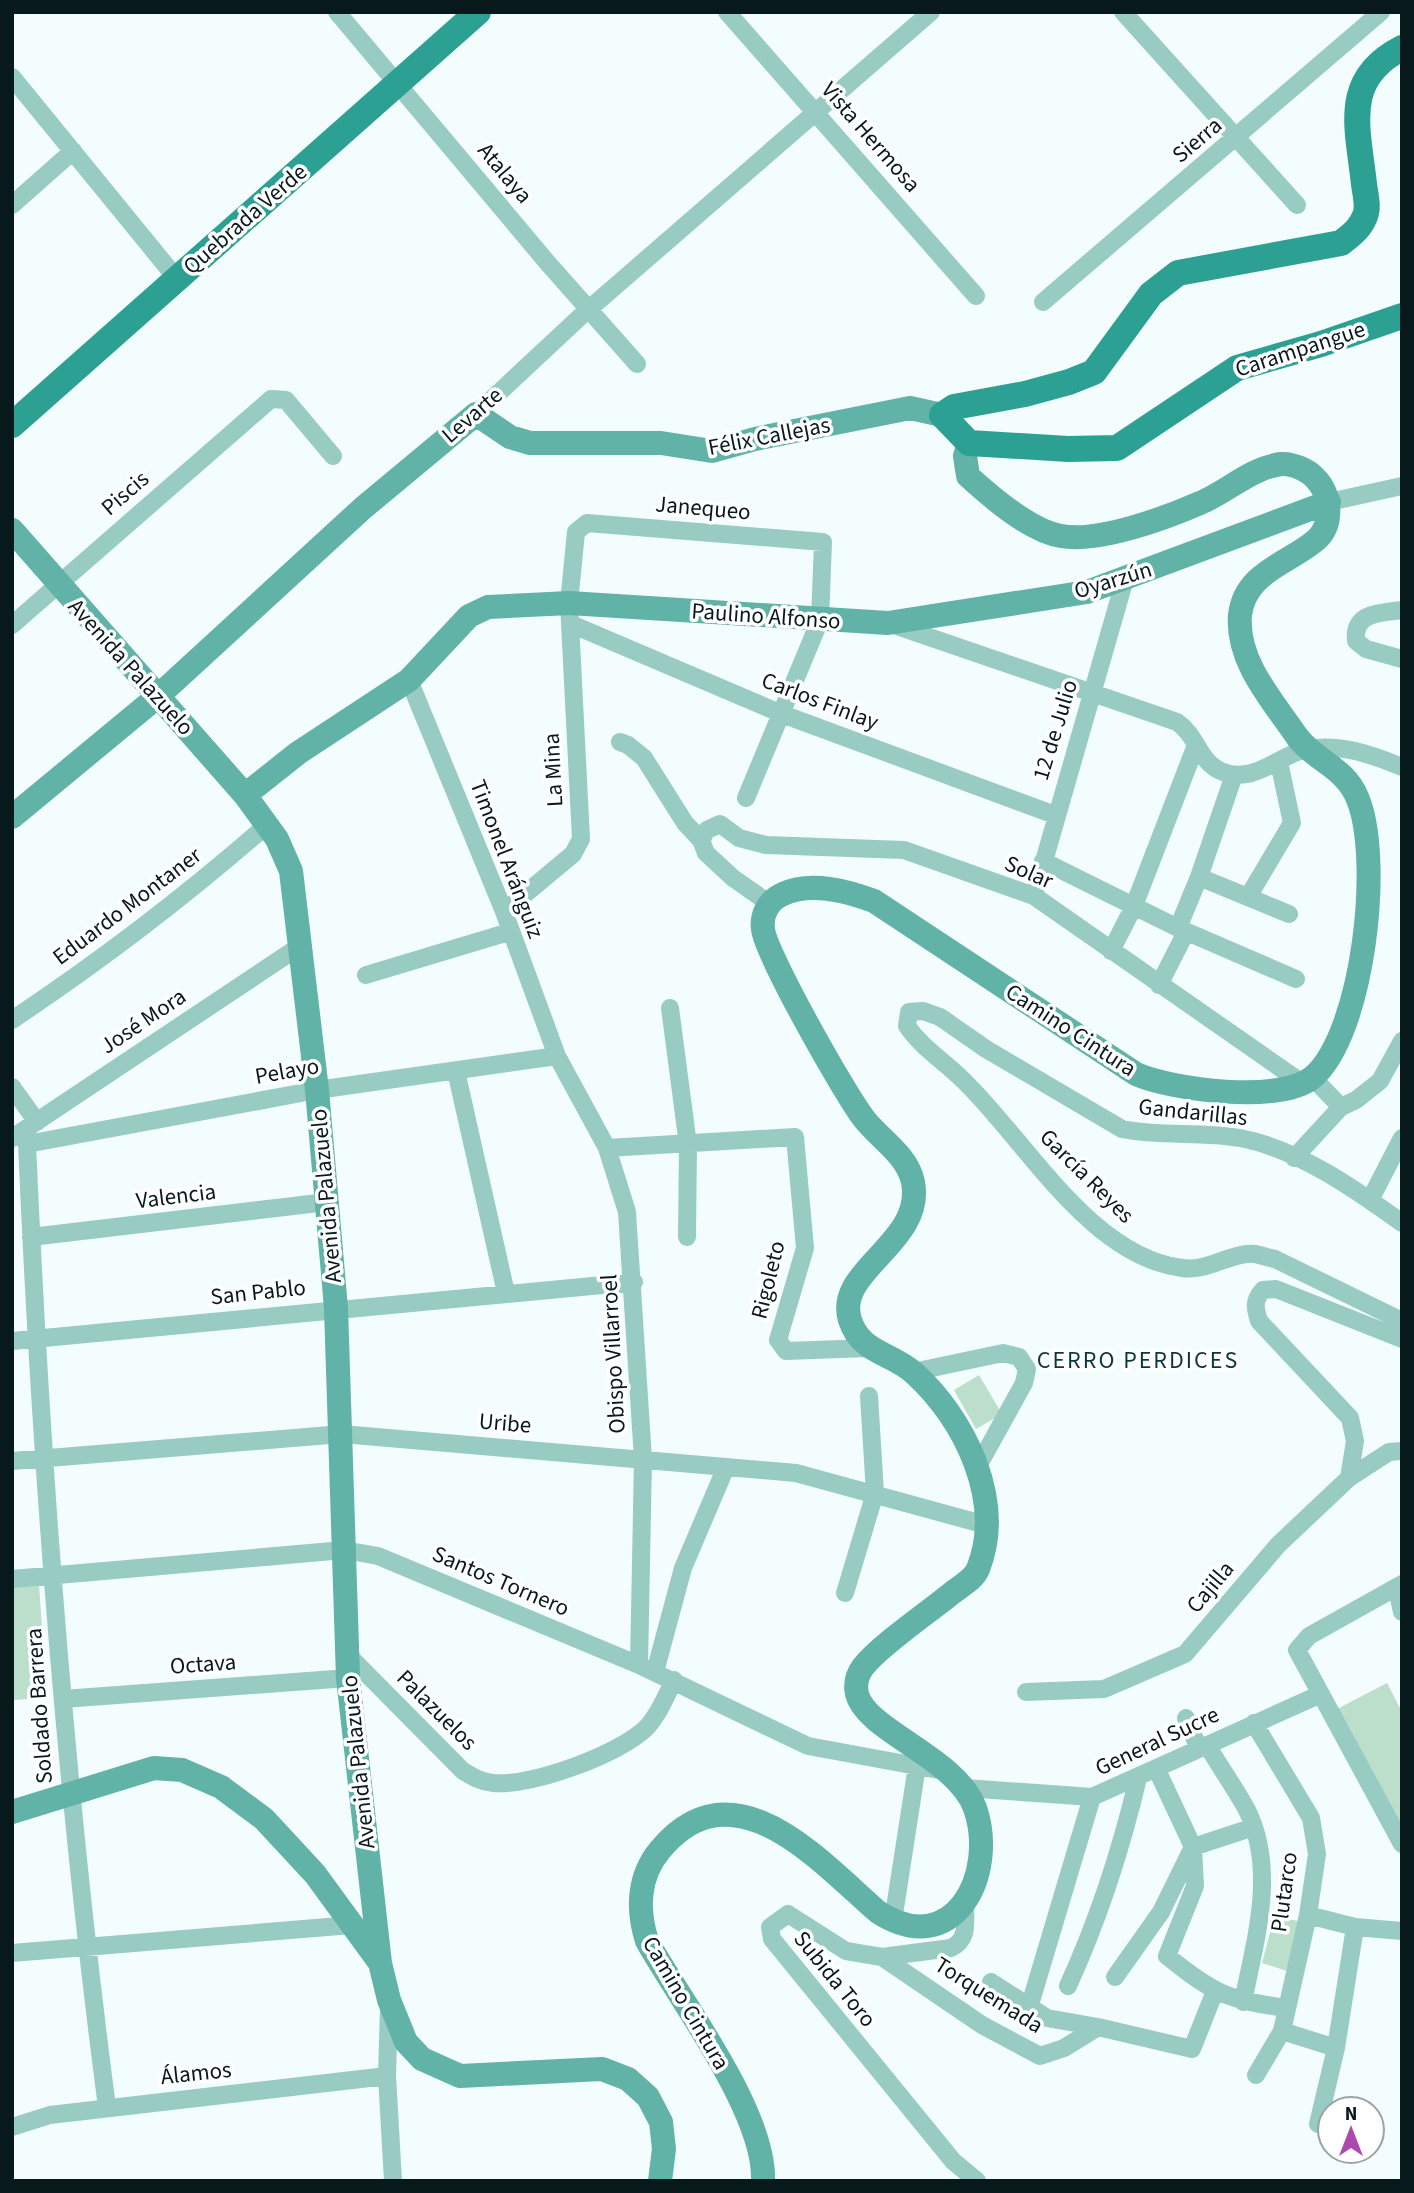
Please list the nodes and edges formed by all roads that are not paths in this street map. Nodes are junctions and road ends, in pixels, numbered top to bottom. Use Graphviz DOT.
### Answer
graph roads {
  1 [pos="337,12"];
  2 [pos="478,12"];
  3 [pos="727,12"];
  4 [pos="931,12"];
  5 [pos="1123,12"];
  6 [pos="1381,12"];
  7 [pos="1402,48"];
  8 [pos="12,77"];
  9 [pos="399,83"];
  10 [pos="815,111"];
  11 [pos="1238,138"];
  12 [pos="73,151"];
  13 [pos="12,205"];
  14 [pos="1297,205"];
  15 [pos="177,279"];
  16 [pos="976,296"];
  17 [pos="1042,302"];
  18 [pos="589,310"];
  19 [pos="1402,316"];
  20 [pos="637,363"];
  21 [pos="476,414"];
  22 [pos="942,415"];
  23 [pos="12,425"];
  24 [pos="969,443"];
  25 [pos="333,456"];
  26 [pos="1402,486"];
  27 [pos="1329,502"];
  28 [pos="12,530"];
  29 [pos="1125,579"];
  30 [pos="57,585"];
  31 [pos="1402,610"];
  32 [pos="570,614"];
  33 [pos="820,620"];
  34 [pos="888,623"];
  35 [pos="12,625"];
  36 [pos="1402,659"];
  37 [pos="409,680"];
  38 [pos="1092,692"];
  39 [pos="157,697"];
  40 [pos="782,714"];
  41 [pos="620,742"];
  42 [pos="1196,745"];
  43 [pos="1306,749"];
  44 [pos="1279,762"];
  45 [pos="1402,767"];
  46 [pos="1234,775"];
  47 [pos="245,795"];
  48 [pos="746,798"];
  49 [pos="1055,815"];
  50 [pos="12,817"];
  51 [pos="268,824"];
  52 [pos="701,841"];
  53 [pos="1043,862"];
  54 [pos="1199,877"];
  55 [pos="1034,896"];
  56 [pos="1248,897"];
  57 [pos="513,904"];
  58 [pos="770,904"];
  59 [pos="1134,906"];
  60 [pos="1289,915"];
  61 [pos="1182,930"];
  62 [pos="509,932"];
  63 [pos="300,946"];
  64 [pos="1111,951"];
  65 [pos="366,975"];
  66 [pos="1296,979"];
  67 [pos="1159,985"];
  68 [pos="670,1008"];
  69 [pos="909,1012"];
  70 [pos="12,1020"];
  71 [pos="1402,1041"];
  72 [pos="557,1056"];
  73 [pos="456,1071"];
  74 [pos="1307,1080"];
  75 [pos="12,1087"];
  76 [pos="317,1090"];
  77 [pos="1341,1107"];
  78 [pos="37,1122"];
  79 [pos="19,1138"];
  80 [pos="1402,1138"];
  81 [pos="688,1145"];
  82 [pos="607,1148"];
  83 [pos="1294,1158"];
  84 [pos="1370,1200"];
  85 [pos="327,1202"];
  86 [pos="1402,1223"];
  87 [pos="31,1237"];
  88 [pos="687,1237"];
  89 [pos="634,1282"];
  90 [pos="506,1293"];
  91 [pos="336,1308"];
  92 [pos="1402,1321"];
  93 [pos="39,1338"];
  94 [pos="1402,1339"];
  95 [pos="12,1341"];
  96 [pos="867,1348"];
  97 [pos="913,1372"];
  98 [pos="870,1396"];
  99 [pos="342,1434"];
  100 [pos="1402,1451"];
  101 [pos="45,1458"];
  102 [pos="643,1459"];
  103 [pos="12,1461"];
  104 [pos="726,1467"];
  105 [pos="977,1468"];
  106 [pos="1349,1478"];
  107 [pos="875,1493"];
  108 [pos="986,1525"];
  109 [pos="344,1550"];
  110 [pos="54,1576"];
  111 [pos="12,1579"];
  112 [pos="1399,1587"];
  113 [pos="845,1593"];
  114 [pos="1402,1612"];
  115 [pos="347,1666"];
  116 [pos="647,1669"];
  117 [pos="674,1680"];
  118 [pos="1026,1692"];
  119 [pos="1321,1694"];
  120 [pos="63,1699"];
  121 [pos="1186,1718"];
  122 [pos="1254,1723"];
  123 [pos="1203,1747"];
  124 [pos="917,1766"];
  125 [pos="1157,1770"];
  126 [pos="1138,1778"];
  127 [pos="957,1780"];
  128 [pos="71,1796"];
  129 [pos="1092,1797"];
  130 [pos="12,1812"];
  131 [pos="1254,1827"];
  132 [pos="1402,1844"];
  133 [pos="1194,1847"];
  134 [pos="964,1904"];
  135 [pos="1308,1915"];
  136 [pos="893,1921"];
  137 [pos="352,1925"];
  138 [pos="1355,1927"];
  139 [pos="1402,1931"];
  140 [pos="86,1947"];
  141 [pos="12,1953"];
  142 [pos="882,1957"];
  143 [pos="380,1963"];
  144 [pos="1115,1977"];
  145 [pos="991,1982"];
  146 [pos="1068,1986"];
  147 [pos="1215,1991"];
  148 [pos="389,2000"];
  149 [pos="1243,2002"];
  150 [pos="1029,2008"];
  151 [pos="1287,2008"];
  152 [pos="1098,2027"];
  153 [pos="1282,2031"];
  154 [pos="1336,2048"];
  155 [pos="1256,2075"];
  156 [pos="387,2076"];
  157 [pos="1325,2095"];
  158 [pos="107,2107"];
  159 [pos="12,2127"];
  160 [pos="393,2181"];
  161 [pos="660,2181"];
  162 [pos="763,2181"];
  163 [pos="977,2181"];
  1 -- 9 [label="street, Atalaya"];
  2 -- 9 [label="main road, Quebrada Verde"];
  3 -- 10 [label="street, Vista Hermosa"];
  4 -- 10 [label="street, Levarte"];
  5 -- 11 [label="street"];
  6 -- 11 [label="street, Sierra"];
  7 -- 22 [label="main road"];
  8 -- 12 [label="street"];
  9 -- 15 [label="main road, Quebrada Verde"];
  9 -- 18 [label="street, Atalaya"];
  10 -- 16 [label="street, Vista Hermosa"];
  10 -- 18 [label="street, Levarte"];
  11 -- 14 [label="street"];
  11 -- 17 [label="street, Sierra"];
  12 -- 13 [label="street"];
  12 -- 15 [label="street"];
  15 -- 23 [label="main road, Quebrada Verde"];
  18 -- 20 [label="street, Atalaya"];
  18 -- 21 [label="street, Levarte"];
  19 -- 24 [label="main road, Carampangue"];
  21 -- 22 [label="main road, Félix Callejas"];
  21 -- 39 [label="main road, Levarte"];
  22 -- 24 [label="main road"];
  24 -- 27 [label="main road"];
  25 -- 30 [label="street, Piscis"];
  26 -- 27 [label="street"];
  27 -- 29 [label="main road, Oyarzún"];
  27 -- 43 [label="main road"];
  28 -- 30 [label="main road, Avenida Palazuelo"];
  29 -- 34 [label="main road, Oyarzún"];
  29 -- 38 [label="street, 12 de Julio"];
  30 -- 35 [label="street, Piscis"];
  30 -- 39 [label="main road, Avenida Palazuelo"];
  31 -- 36 [label="street"];
  32 -- 33 [label="main road, Paulino Alfonso"];
  32 -- 33 [label="street, Janequeo"];
  32 -- 37 [label="main road, Paulino Alfonso"];
  32 -- 40 [label="street, Carlos Finlay"];
  32 -- 57 [label="street, La Mina"];
  33 -- 34 [label="main road, Paulino Alfonso"];
  33 -- 40 [label="street"];
  34 -- 38 [label="street, Paulino Alfonso"];
  37 -- 47 [label="main road, Paulino Alfonso"];
  37 -- 62 [label="street, Timonel Aránguiz"];
  38 -- 42 [label="street, Paulino Alfonso"];
  38 -- 49 [label="street, 12 de Julio"];
  39 -- 47 [label="main road, Avenida Palazuelo"];
  39 -- 50 [label="main road, Levarte"];
  40 -- 48 [label="street"];
  40 -- 49 [label="street, Carlos Finlay"];
  41 -- 52 [label="street"];
  42 -- 46 [label="street, Paulino Alfonso"];
  42 -- 59 [label="street"];
  43 -- 44 [label="street"];
  43 -- 45 [label="street"];
  43 -- 74 [label="main road"];
  44 -- 46 [label="street"];
  44 -- 56 [label="street"];
  46 -- 54 [label="street"];
  47 -- 51 [label="main road, Avenida Palazuelo"];
  49 -- 53 [label="street, 12 de Julio"];
  51 -- 63 [label="main road, Avenida Palazuelo"];
  51 -- 70 [label="street, Eduardo Montaner"];
  52 -- 55 [label="street, Solar"];
  52 -- 58 [label="street"];
  53 -- 55 [label="street, 12 de Julio"];
  53 -- 59 [label="street"];
  54 -- 56 [label="street"];
  54 -- 61 [label="street"];
  55 -- 64 [label="street, Solar"];
  56 -- 60 [label="street"];
  58 -- 74 [label="main road, Camino Cintura"];
  58 -- 96 [label="main road"];
  59 -- 61 [label="street"];
  59 -- 64 [label="street"];
  61 -- 66 [label="street"];
  61 -- 67 [label="street"];
  62 -- 65 [label="street"];
  62 -- 72 [label="street, Timonel Aránguiz"];
  63 -- 76 [label="main road, Avenida Palazuelo"];
  63 -- 78 [label="street, José Mora"];
  64 -- 67 [label="street, Solar"];
  67 -- 74 [label="street, Solar"];
  68 -- 81 [label="street"];
  69 -- 83 [label="street, Gandarillas"];
  69 -- 92 [label="street, García Reyes"];
  71 -- 77 [label="street"];
  72 -- 73 [label="street, Pelayo"];
  72 -- 82 [label="street, Obispo Villarroel"];
  73 -- 76 [label="street, Pelayo"];
  73 -- 90 [label="street"];
  74 -- 77 [label="street, Solar"];
  75 -- 78 [label="street"];
  76 -- 79 [label="street, Pelayo"];
  76 -- 85 [label="main road, Avenida Palazuelo"];
  77 -- 83 [label="street"];
  78 -- 79 [label="street, José Mora"];
  79 -- 87 [label="street, Soldado Barrera"];
  80 -- 84 [label="street"];
  81 -- 82 [label="street"];
  81 -- 88 [label="street"];
  81 -- 96 [label="street, Rigoleto"];
  82 -- 89 [label="street, Obispo Villarroel"];
  83 -- 84 [label="street, Gandarillas"];
  84 -- 86 [label="street, Gandarillas"];
  85 -- 87 [label="street, Valencia"];
  85 -- 91 [label="main road, Avenida Palazuelo"];
  87 -- 93 [label="street, Soldado Barrera"];
  89 -- 90 [label="street, San Pablo"];
  89 -- 102 [label="street, Obispo Villarroel"];
  90 -- 91 [label="street, San Pablo"];
  91 -- 93 [label="street, San Pablo"];
  91 -- 99 [label="main road, Avenida Palazuelo"];
  93 -- 95 [label="street, San Pablo"];
  93 -- 101 [label="street, Soldado Barrera"];
  94 -- 106 [label="street"];
  96 -- 97 [label="main road"];
  97 -- 105 [label="main road"];
  97 -- 105 [label="street"];
  98 -- 107 [label="street"];
  99 -- 101 [label="street, Uribe"];
  99 -- 102 [label="street, Uribe"];
  99 -- 109 [label="main road, Avenida Palazuelo"];
  100 -- 106 [label="street, Cajilla"];
  101 -- 103 [label="street, Uribe"];
  101 -- 110 [label="street, Soldado Barrera"];
  102 -- 104 [label="street, Uribe"];
  102 -- 116 [label="street, Obispo Villarroel"];
  104 -- 107 [label="street, Uribe"];
  104 -- 116 [label="street"];
  105 -- 108 [label="main road"];
  106 -- 118 [label="street, Cajilla"];
  107 -- 108 [label="street, Uribe"];
  107 -- 113 [label="street"];
  108 -- 127 [label="main road"];
  109 -- 110 [label="street, Santos Tornero"];
  109 -- 115 [label="main road, Avenida Palazuelo"];
  109 -- 116 [label="street, Santos Tornero"];
  110 -- 111 [label="street, Santos Tornero"];
  110 -- 120 [label="street, Soldado Barrera"];
  112 -- 114 [label="street"];
  112 -- 119 [label="street"];
  115 -- 117 [label="street, Palazuelos"];
  115 -- 120 [label="street, Octava"];
  115 -- 143 [label="main road, Avenida Palazuelo"];
  116 -- 117 [label="street, Santos Tornero"];
  117 -- 124 [label="street, Santos Tornero"];
  119 -- 122 [label="street, General Sucre"];
  119 -- 132 [label="street"];
  120 -- 128 [label="street, Soldado Barrera"];
  121 -- 123 [label="street"];
  122 -- 123 [label="street, General Sucre"];
  122 -- 135 [label="street, Plutarco"];
  123 -- 125 [label="street, General Sucre"];
  123 -- 131 [label="street"];
  124 -- 127 [label="street, Santos Tornero"];
  124 -- 136 [label="street"];
  125 -- 126 [label="street, General Sucre"];
  125 -- 133 [label="street"];
  126 -- 129 [label="street, General Sucre"];
  126 -- 146 [label="street"];
  127 -- 129 [label="street, General Sucre"];
  127 -- 134 [label="main road"];
  128 -- 130 [label="main road"];
  128 -- 137 [label="main road"];
  128 -- 140 [label="street, Soldado Barrera"];
  129 -- 150 [label="street"];
  131 -- 133 [label="street"];
  131 -- 149 [label="street"];
  133 -- 144 [label="street"];
  133 -- 147 [label="street"];
  134 -- 136 [label="main road"];
  134 -- 142 [label="street, Subida Toro"];
  135 -- 138 [label="street"];
  135 -- 151 [label="street, Plutarco"];
  136 -- 162 [label="main road, Camino Cintura"];
  137 -- 140 [label="street"];
  137 -- 143 [label="main road"];
  138 -- 139 [label="street"];
  138 -- 154 [label="street"];
  140 -- 141 [label="street"];
  140 -- 158 [label="street, Soldado Barrera"];
  142 -- 152 [label="street, Torquemada"];
  142 -- 163 [label="street, Subida Toro"];
  143 -- 148 [label="main road, Avenida Palazuelo"];
  145 -- 150 [label="street"];
  147 -- 149 [label="street"];
  147 -- 152 [label="street"];
  148 -- 156 [label="street"];
  148 -- 161 [label="main road, Avenida Palazuelo"];
  149 -- 151 [label="street"];
  150 -- 152 [label="street"];
  151 -- 153 [label="street, Plutarco"];
  153 -- 154 [label="street"];
  153 -- 155 [label="street, Plutarco"];
  154 -- 157 [label="street"];
  156 -- 158 [label="street, Álamos"];
  156 -- 160 [label="street"];
  158 -- 159 [label="street, Álamos"];
}
